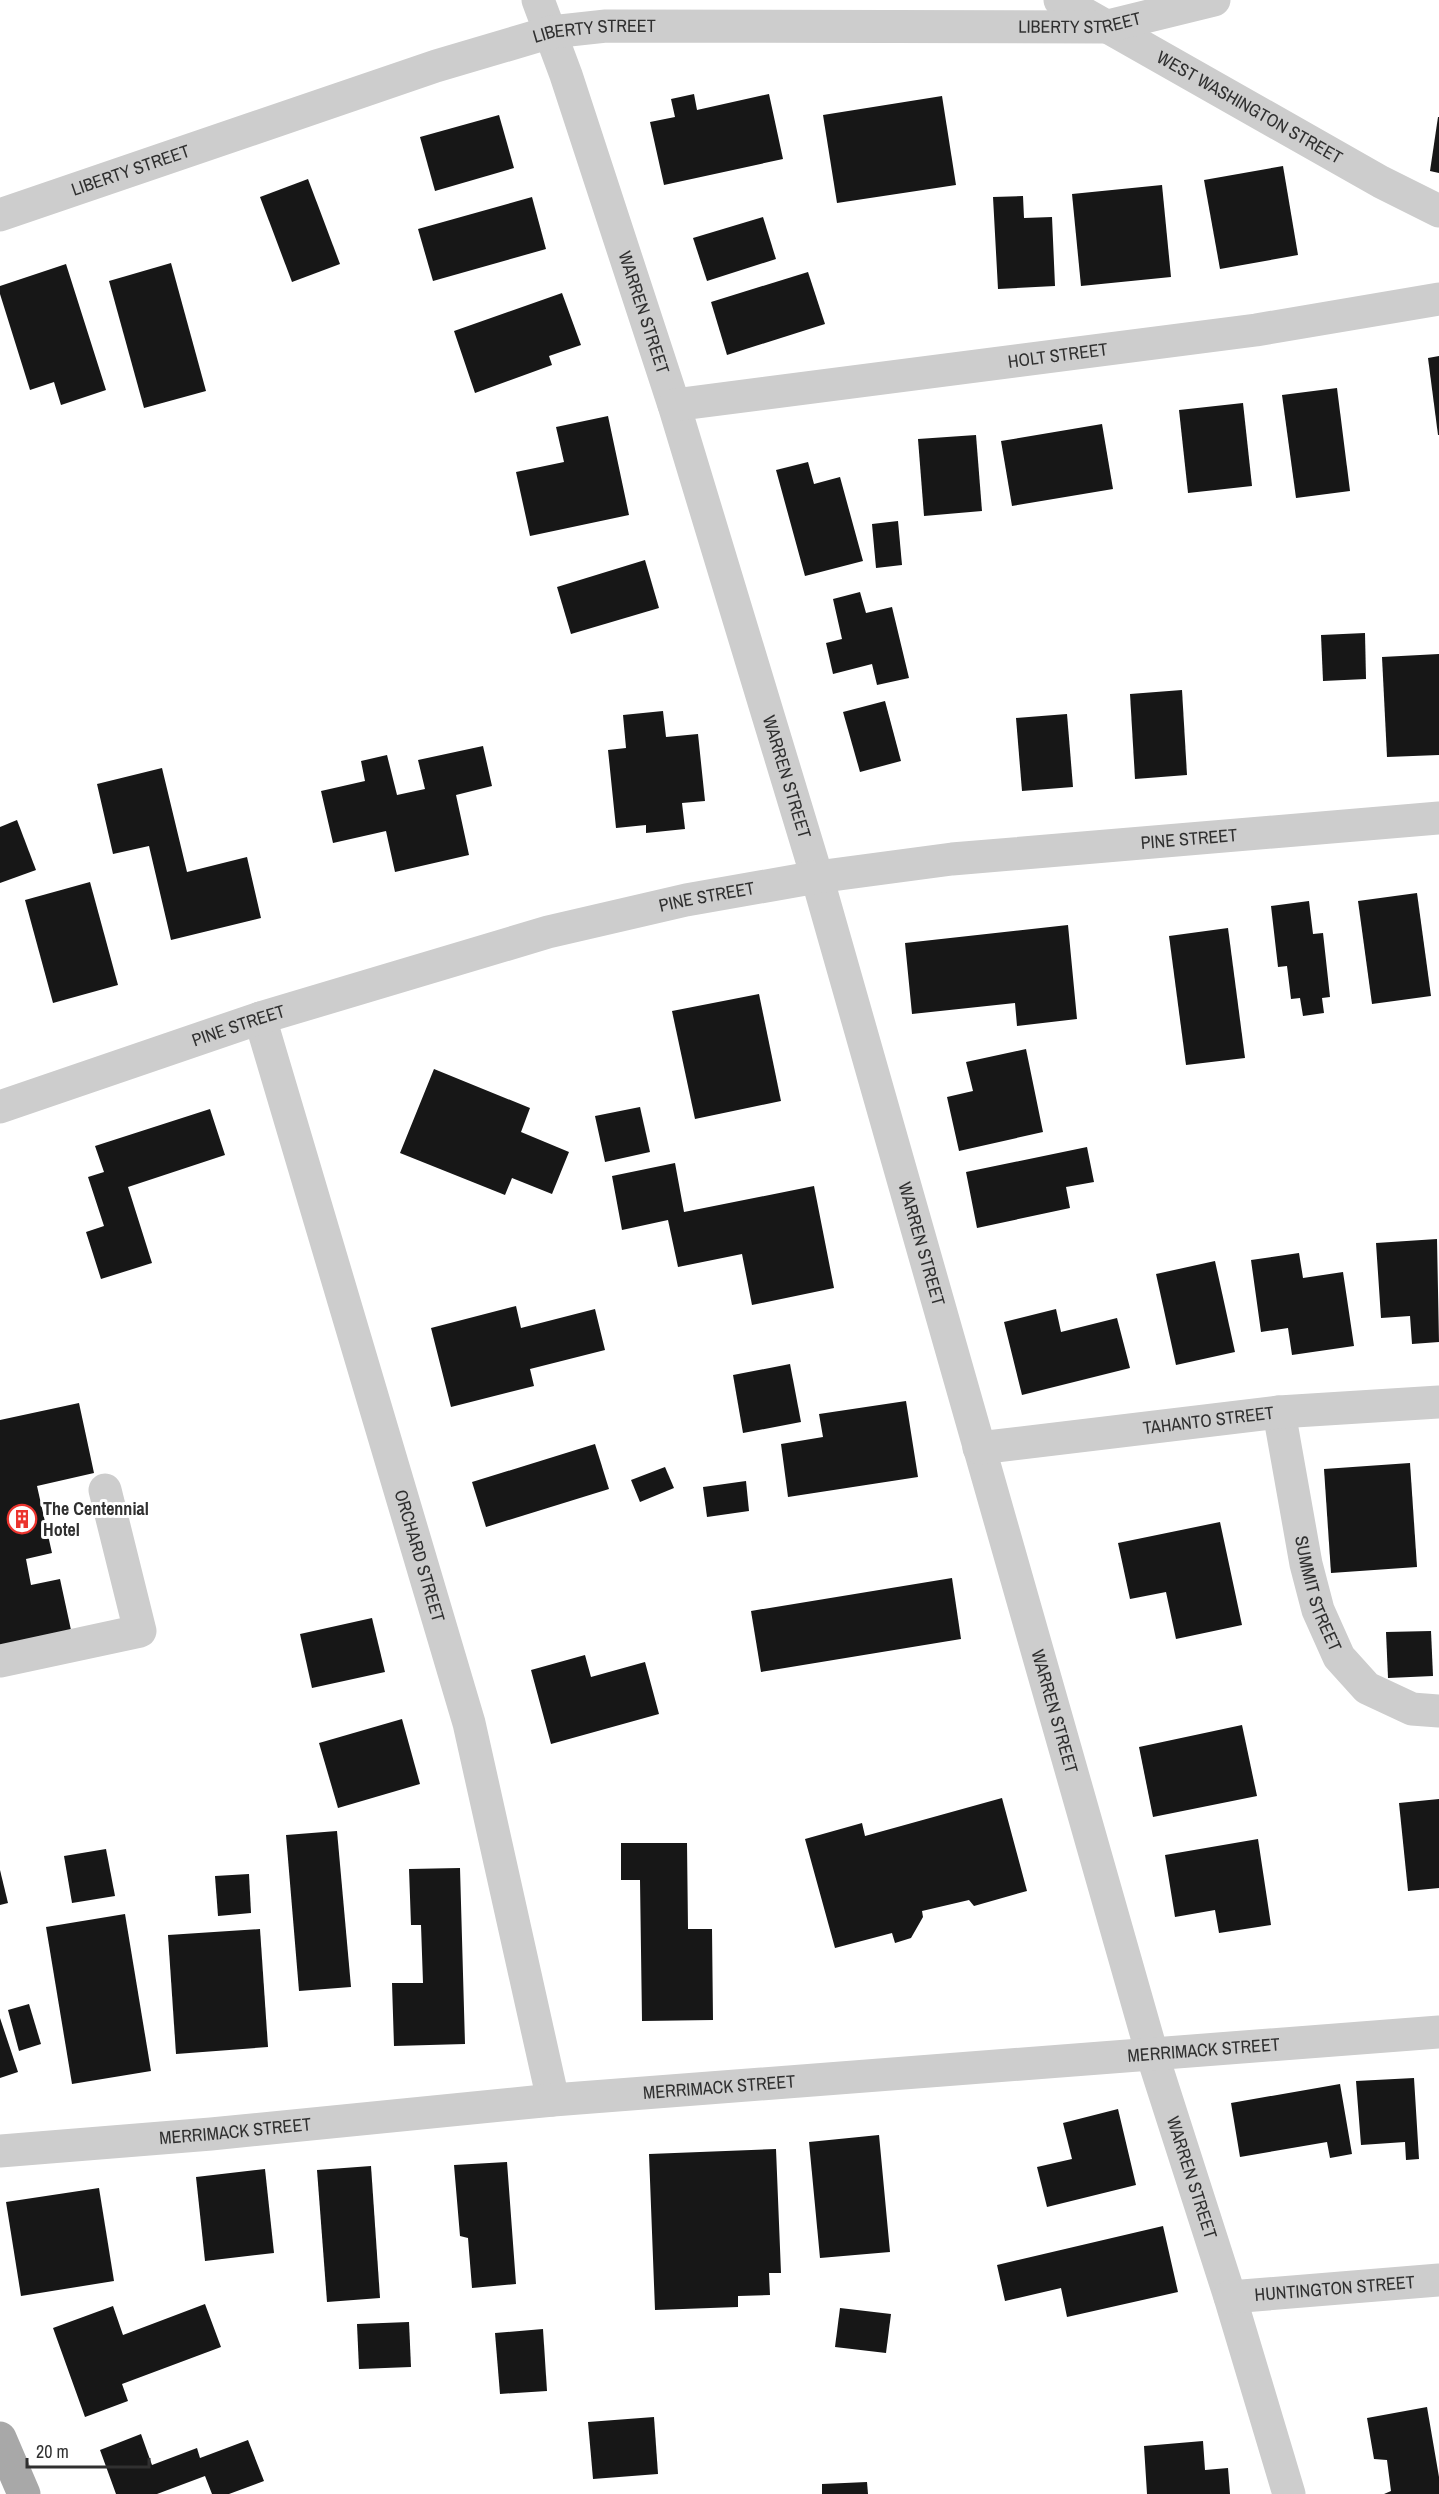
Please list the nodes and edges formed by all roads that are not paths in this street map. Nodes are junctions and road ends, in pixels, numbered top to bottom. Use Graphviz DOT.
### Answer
graph roads {
  1 [pos="538,0"];
  2 [pos="1060,0"];
  3 [pos="1214,0"];
  4 [pos="1104,27"];
  5 [pos="551,32"];
  6 [pos="1439,211"];
  7 [pos="0,215"];
  8 [pos="1439,299"];
  9 [pos="674,405"];
  10 [pos="1439,818"];
  11 [pos="817,877"];
  12 [pos="260,1018"];
  13 [pos="0,1107"];
  14 [pos="1439,1402"];
  15 [pos="1279,1412"];
  16 [pos="979,1448"];
  17 [pos="105,1490"];
  18 [pos="0,1661"];
  19 [pos="1439,1711"];
  20 [pos="1439,2032"];
  21 [pos="1152,2054"];
  22 [pos="553,2100"];
  23 [pos="0,2151"];
  24 [pos="1439,2280"];
  25 [pos="1230,2297"];
  26 [pos="0,2438"];
  27 [pos="24,2494"];
  28 [pos="1289,2494"];
  1 -- 5 [label="street, WARREN STREET"];
  2 -- 4 [label="street, WEST WASHINGTON STREET"];
  3 -- 4 [label="street, LIBERTY STREET"];
  4 -- 5 [label="street, LIBERTY STREET"];
  4 -- 6 [label="street, WEST WASHINGTON STREET"];
  5 -- 7 [label="street, LIBERTY STREET"];
  5 -- 9 [label="street, WARREN STREET"];
  8 -- 9 [label="street, HOLT STREET"];
  9 -- 11 [label="street, WARREN STREET"];
  10 -- 11 [label="street, PINE STREET"];
  11 -- 12 [label="street, PINE STREET"];
  11 -- 16 [label="street, WARREN STREET"];
  12 -- 13 [label="street, PINE STREET"];
  12 -- 22 [label="street, ORCHARD STREET"];
  14 -- 15 [label="street, TAHANTO STREET"];
  15 -- 16 [label="street, TAHANTO STREET"];
  15 -- 19 [label="street, SUMMIT STREET"];
  16 -- 21 [label="street, WARREN STREET"];
  17 -- 18 [label="street"];
  20 -- 21 [label="street, MERRIMACK STREET"];
  21 -- 22 [label="street, MERRIMACK STREET"];
  21 -- 25 [label="street, WARREN STREET"];
  22 -- 23 [label="street, MERRIMACK STREET"];
  24 -- 25 [label="street, HUNTINGTON STREET"];
  25 -- 28 [label="street, WARREN STREET"];
  26 -- 27 [label="main road"];
}
